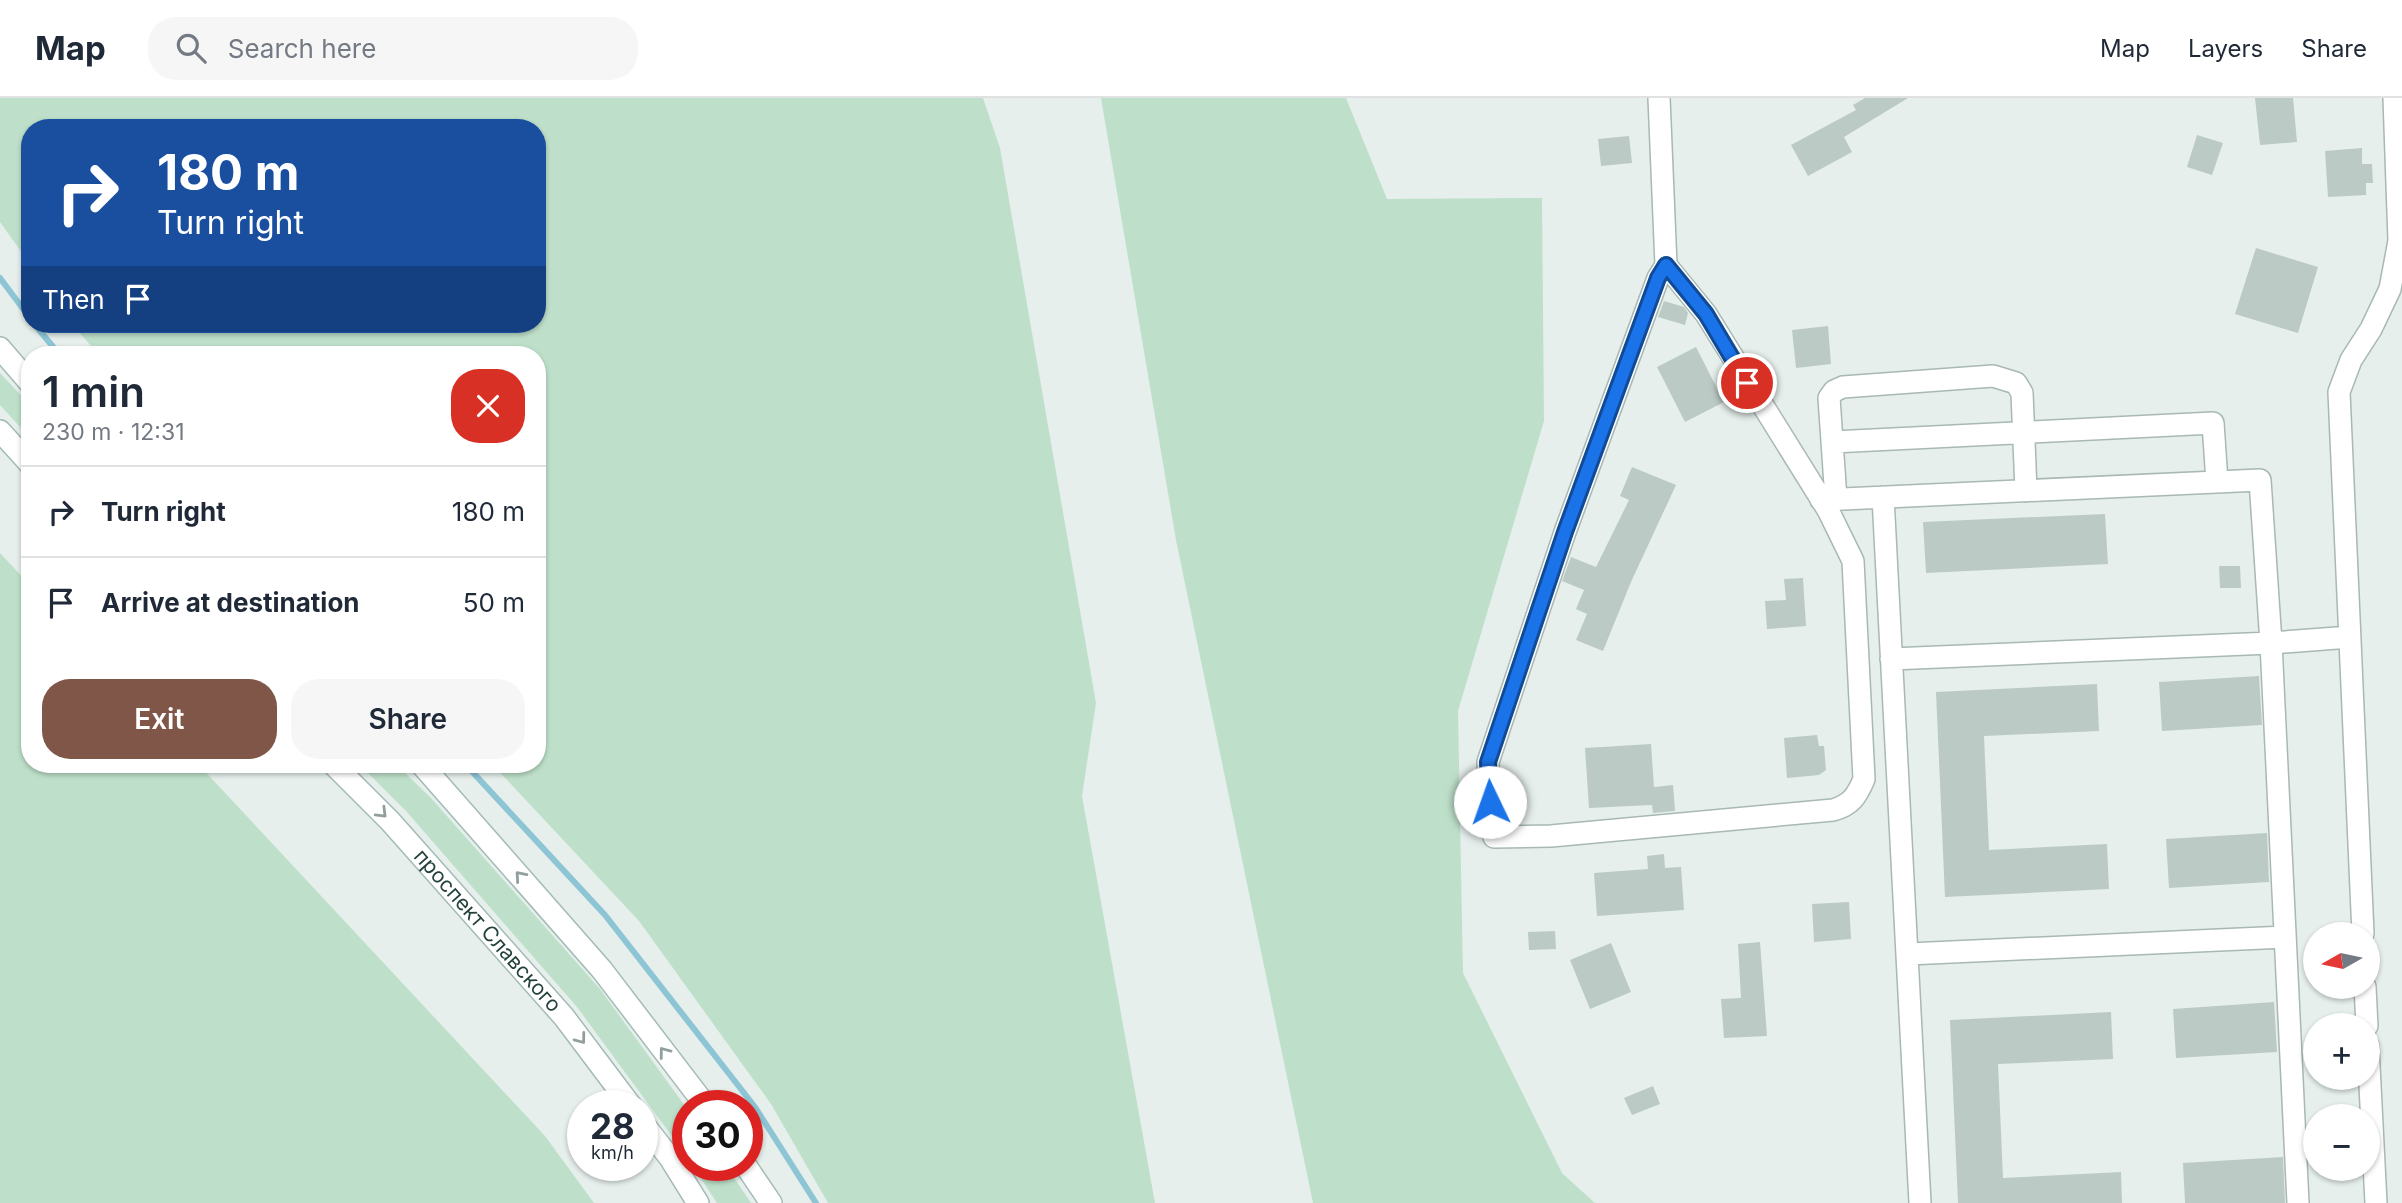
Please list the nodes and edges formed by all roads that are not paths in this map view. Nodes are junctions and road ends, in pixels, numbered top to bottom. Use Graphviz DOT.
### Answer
graph roads {
  1 [pos="1659,98"];
  2 [pos="2393,98"];
  3 [pos="1666,265"];
  4 [pos="0,348"];
  5 [pos="21,372"];
  6 [pos="0,431"];
  7 [pos="2024,432"];
  8 [pos="1833,442"];
  9 [pos="21,454"];
  10 [pos="2217,482"];
  11 [pos="2026,491"];
  12 [pos="1883,497"];
  13 [pos="1828,499"];
  14 [pos="2350,637"];
  15 [pos="2271,643"];
  16 [pos="1891,659"];
  17 [pos="342,773"];
  18 [pos="429,773"];
  19 [pos="2362,922"];
  20 [pos="2285,937"];
  21 [pos="1908,954"];
  22 [pos="619,1090"];
  23 [pos="693,1090"];
  24 [pos="2370,1090"];
  25 [pos="658,1143"];
  26 [pos="756,1181"];
  27 [pos="698,1203"];
  28 [pos="771,1203"];
  29 [pos="1920,1203"];
  30 [pos="2298,1203"];
  31 [pos="2376,1203"];
  1 -- 3 [label="street"];
  2 -- 14 [label="street"];
  3 -- 13 [label="street"];
  3 -- 13 [label="street"];
  4 -- 5 [label="street"];
  6 -- 9 [label="street"];
  7 -- 8 [label="street"];
  7 -- 8 [label="street"];
  7 -- 10 [label="street"];
  7 -- 11 [label="street"];
  8 -- 13 [label="street"];
  10 -- 11 [label="street"];
  10 -- 15 [label="street"];
  11 -- 12 [label="street"];
  12 -- 13 [label="street"];
  12 -- 16 [label="street"];
  14 -- 15 [label="street"];
  14 -- 19 [label="street"];
  15 -- 16 [label="street"];
  15 -- 20 [label="street"];
  16 -- 21 [label="street"];
  17 -- 22 [label="street, проспект Славского, one-way"];
  23 -- 18 [label="street, one-way"];
  20 -- 21 [label="street"];
  20 -- 30 [label="street"];
  21 -- 29 [label="street"];
  24 -- 31 [label="street"];
  25 -- 27 [label="street"];
  26 -- 28 [label="street"];
}
